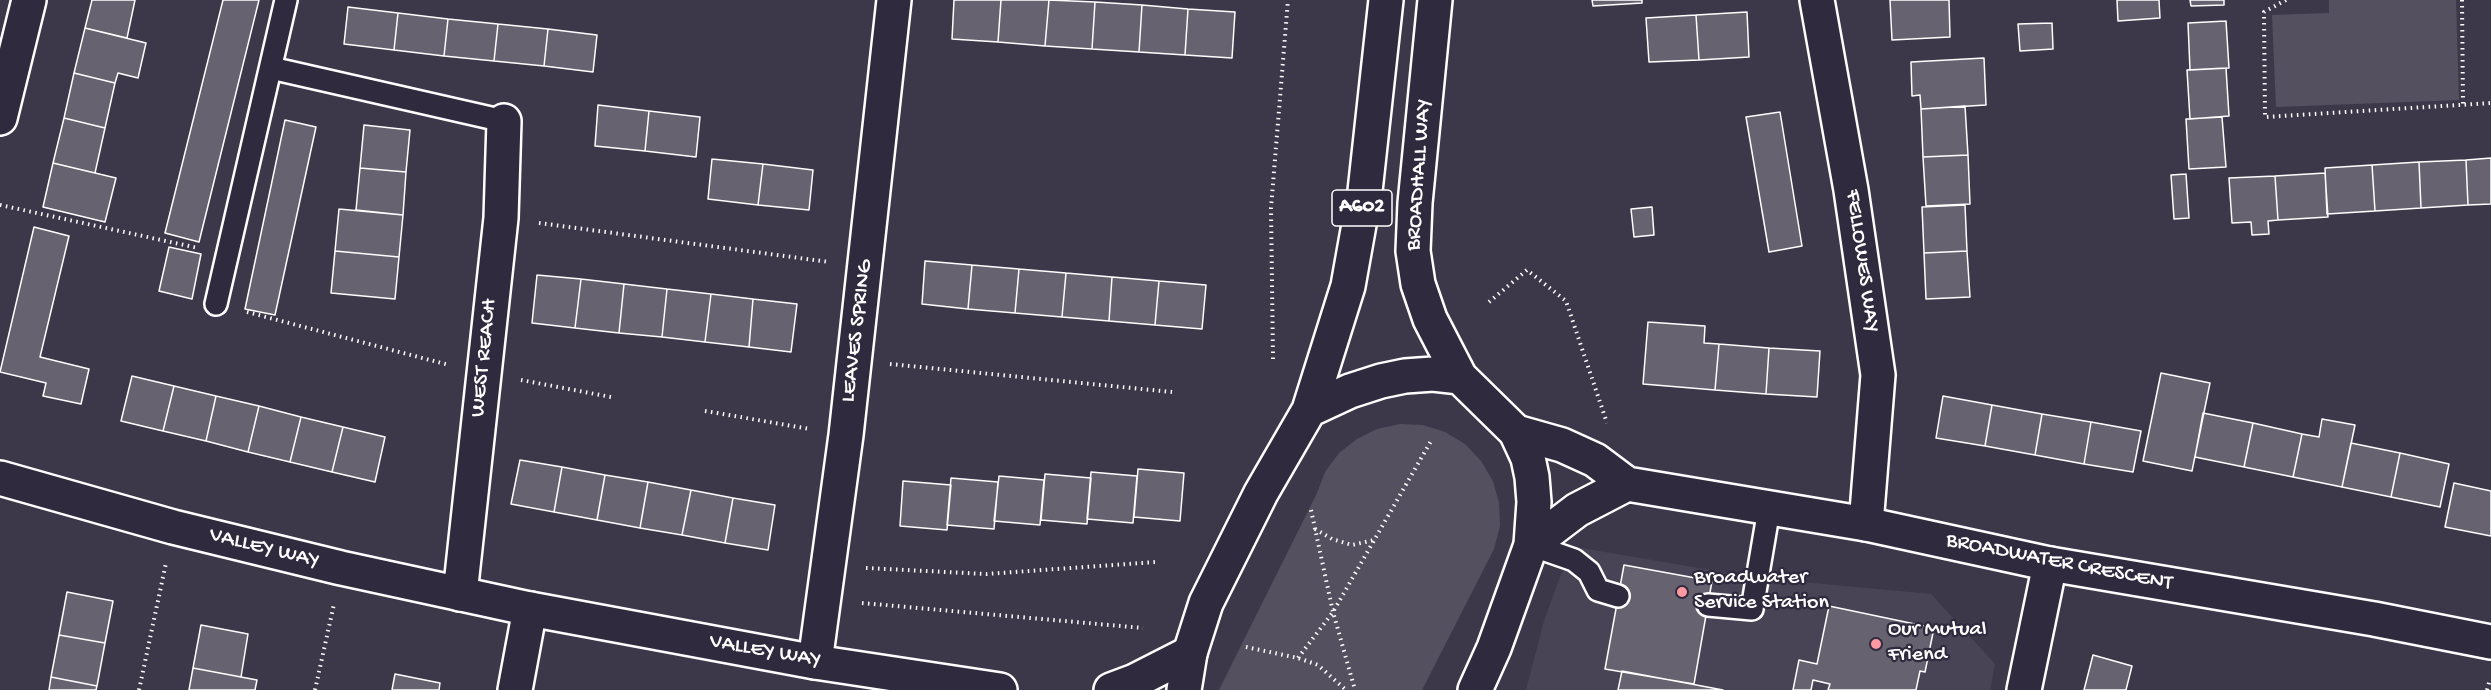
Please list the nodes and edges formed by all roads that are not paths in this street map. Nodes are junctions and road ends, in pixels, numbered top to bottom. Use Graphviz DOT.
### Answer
graph roads {
  1 [pos="29,0"];
  2 [pos="286,0"];
  3 [pos="894,0"];
  4 [pos="1386,0"];
  5 [pos="1435,0"];
  6 [pos="1817,0"];
  7 [pos="9,39"];
  8 [pos="271,68"];
  9 [pos="0,118"];
  10 [pos="504,121"];
  11 [pos="216,304"];
  12 [pos="1460,377"];
  13 [pos="1309,410"];
  14 [pos="1516,432"];
  15 [pos="0,478"];
  16 [pos="1628,484"];
  17 [pos="1769,509"];
  18 [pos="1866,524"];
  19 [pos="1531,545"];
  20 [pos="2050,564"];
  21 [pos="460,594"];
  22 [pos="1618,596"];
  23 [pos="1708,605"];
  24 [pos="530,609"];
  25 [pos="2491,642"];
  26 [pos="1190,653"];
  27 [pos="815,662"];
  28 [pos="945,686"];
  29 [pos="515,690"];
  30 [pos="1000,690"];
  31 [pos="1111,690"];
  32 [pos="1184,690"];
  33 [pos="1475,690"];
  34 [pos="2024,690"];
  1 -- 7 [label="main road"];
  2 -- 8 [label="lane"];
  3 -- 27 [label="main road, LEAVES SPRING"];
  4 -- 13 [label="main road, A602"];
  5 -- 12 [label="main road, BROADHALL WAY / A602"];
  6 -- 18 [label="main road, FELLOWES WAY"];
  7 -- 9 [label="main road"];
  8 -- 10 [label="lane"];
  8 -- 11 [label="lane"];
  10 -- 21 [label="main road, WEST REACH"];
  12 -- 13 [label="main road"];
  12 -- 14 [label="main road, BROADHALL WAY"];
  13 -- 26 [label="main road"];
  14 -- 16 [label="main road, BROADWATER CRESCENT"];
  14 -- 19 [label="main road"];
  15 -- 21 [label="main road, VALLEY WAY"];
  16 -- 17 [label="main road, BROADWATER CRESCENT"];
  16 -- 19 [label="main road"];
  17 -- 18 [label="main road, BROADWATER CRESCENT"];
  17 -- 23 [label="lane"];
  18 -- 20 [label="main road, BROADWATER CRESCENT"];
  19 -- 22 [label="lane"];
  19 -- 33 [label="main road"];
  20 -- 25 [label="main road, BROADWATER CRESCENT"];
  20 -- 34 [label="main road"];
  21 -- 24 [label="main road, VALLEY WAY"];
  24 -- 27 [label="main road, VALLEY WAY"];
  24 -- 29 [label="main road"];
  26 -- 31 [label="main road"];
  26 -- 32 [label="main road"];
  27 -- 28 [label="main road, VALLEY WAY"];
  28 -- 30 [label="main road, VALLEY WAY"];
}
